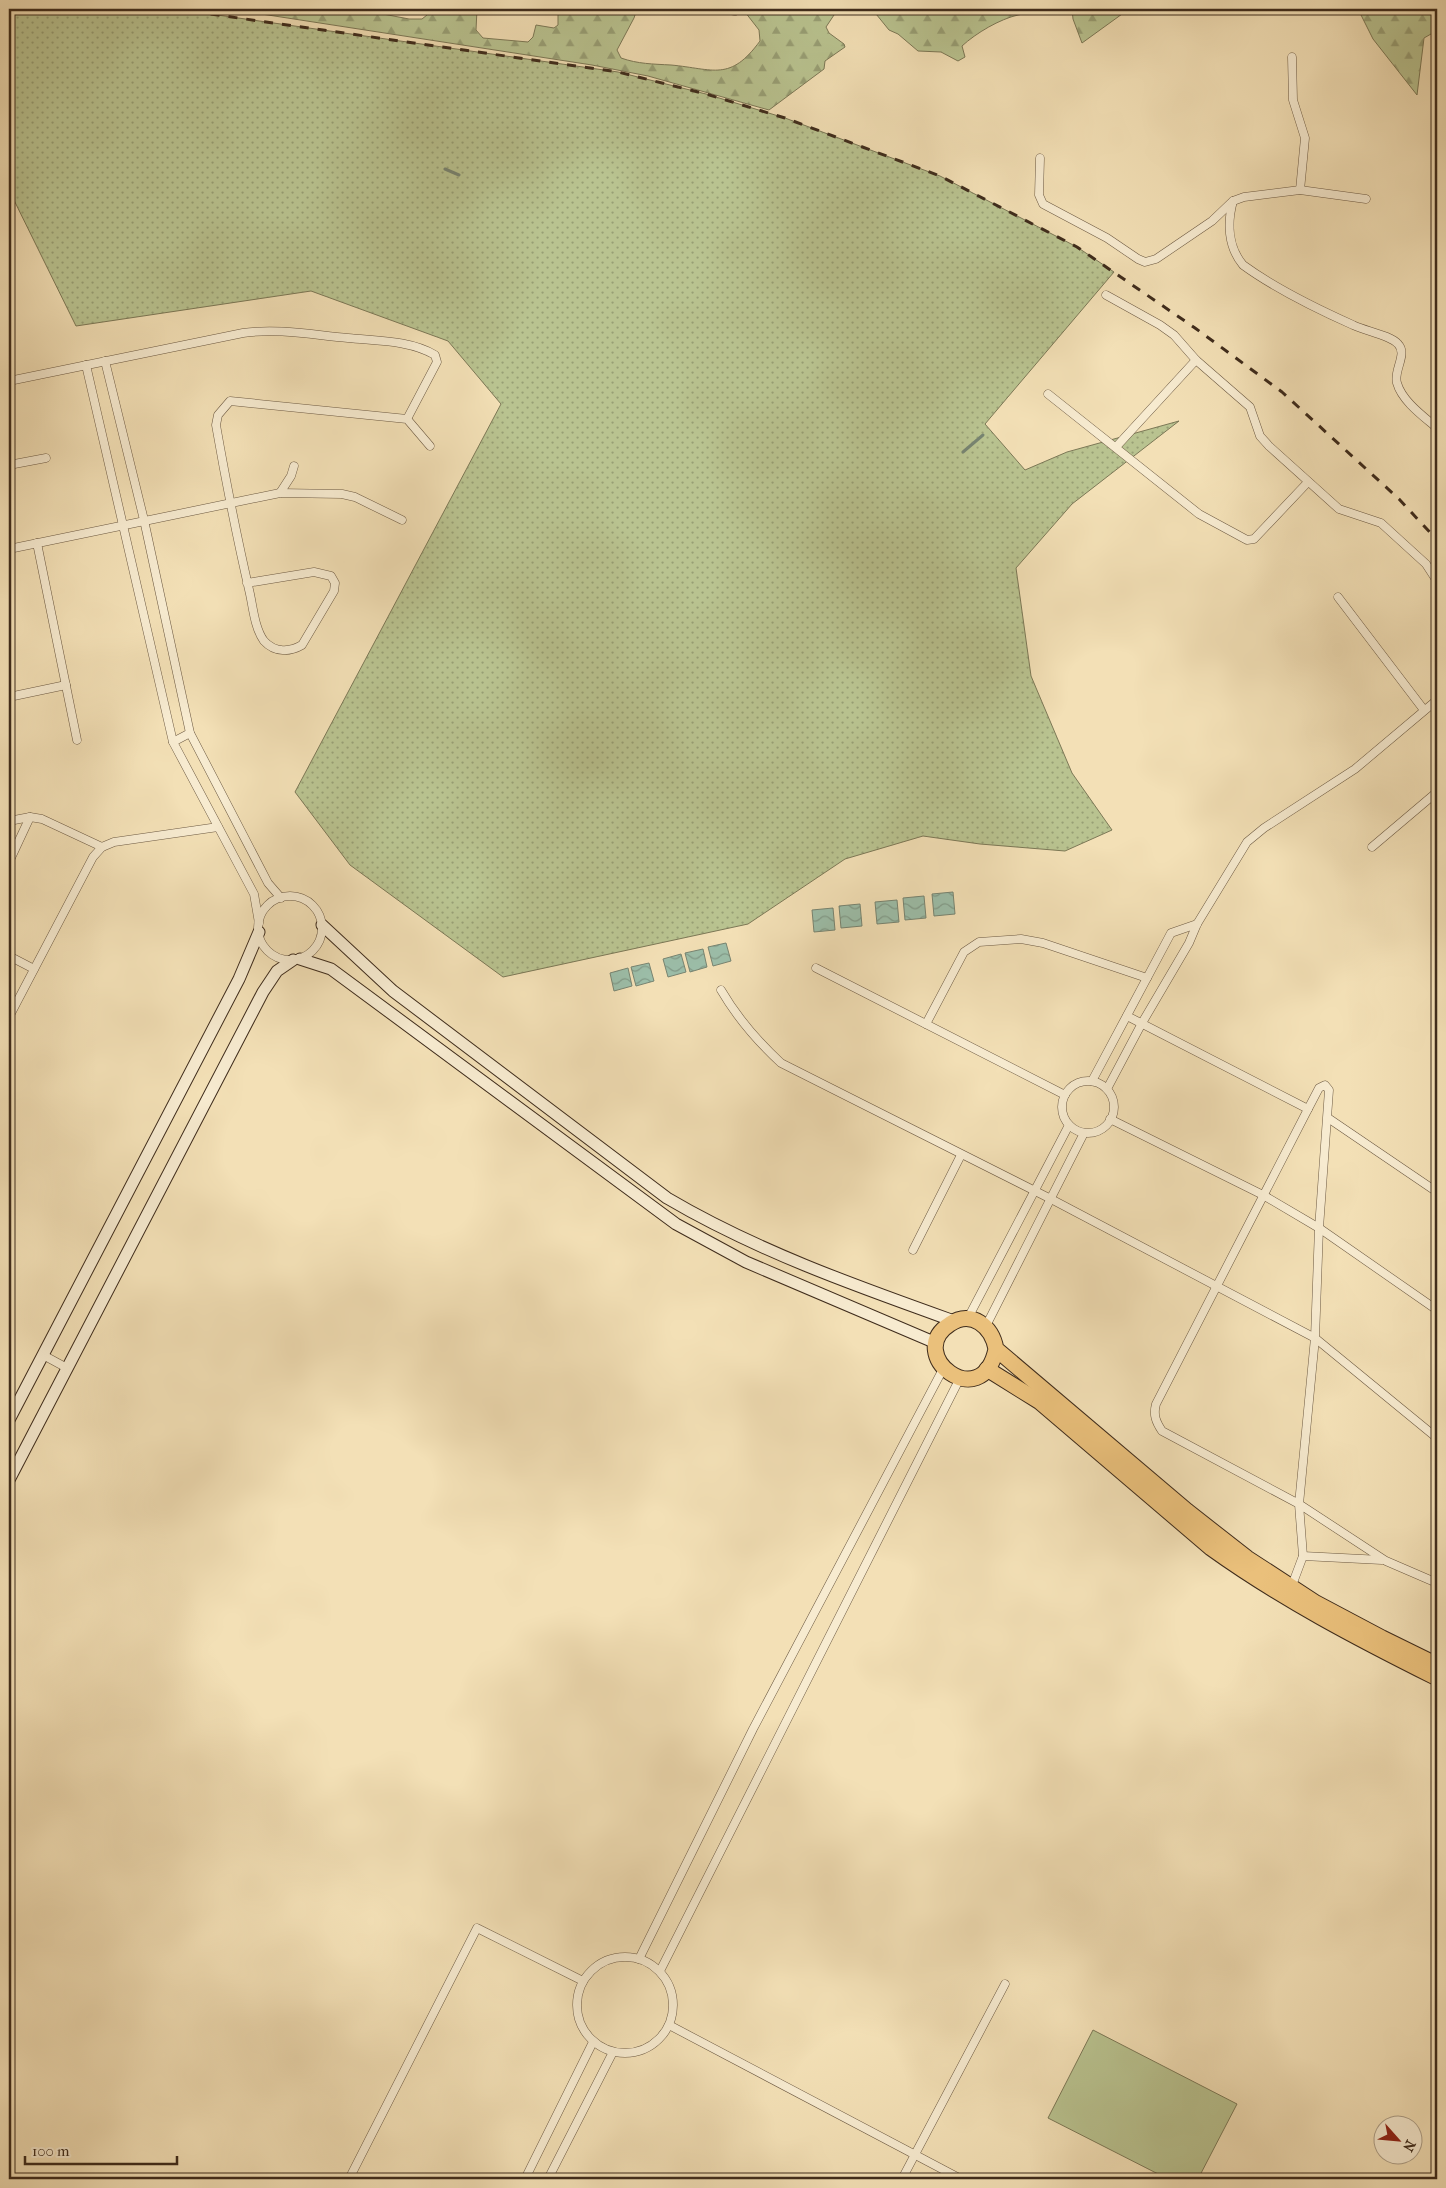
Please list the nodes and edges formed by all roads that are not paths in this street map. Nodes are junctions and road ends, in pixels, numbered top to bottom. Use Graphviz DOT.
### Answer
graph roads {
  1 [pos="723,9"];
  2 [pos="735,11"];
  3 [pos="1292,57"];
  4 [pos="1040,158"];
  5 [pos="1300,190"];
  6 [pos="1366,199"];
  7 [pos="1233,201"];
  8 [pos="1106,295"];
  9 [pos="1196,360"];
  10 [pos="105,361"];
  11 [pos="86,365"];
  12 [pos="9,382"];
  13 [pos="1048,394"];
  14 [pos="407,420"];
  15 [pos="1437,428"];
  16 [pos="430,446"];
  17 [pos="1116,448"];
  18 [pos="46,458"];
  19 [pos="9,465"];
  20 [pos="294,466"];
  21 [pos="1308,482"];
  22 [pos="280,493"];
  23 [pos="230,504"];
  24 [pos="144,520"];
  25 [pos="402,520"];
  26 [pos="124,525"];
  27 [pos="36,543"];
  28 [pos="9,549"];
  29 [pos="1437,581"];
  30 [pos="248,583"];
  31 [pos="1338,597"];
  32 [pos="66,685"];
  33 [pos="9,696"];
  34 [pos="1437,700"];
  35 [pos="1424,710"];
  36 [pos="190,733"];
  37 [pos="77,740"];
  38 [pos="173,742"];
  39 [pos="1437,792"];
  40 [pos="30,817"];
  41 [pos="9,821"];
  42 [pos="218,827"];
  43 [pos="1372,847"];
  44 [pos="102,848"];
  45 [pos="9,862"];
  46 [pos="281,898"];
  47 [pos="1197,924"];
  48 [pos="322,925"];
  49 [pos="259,927"];
  50 [pos="9,956"];
  51 [pos="297,960"];
  52 [pos="816,968"];
  53 [pos="34,970"];
  54 [pos="1147,978"];
  55 [pos="721,990"];
  56 [pos="1127,1016"];
  57 [pos="9,1017"];
  58 [pos="1142,1023"];
  59 [pos="926,1024"];
  60 [pos="1092,1082"];
  61 [pos="1107,1089"];
  62 [pos="1065,1095"];
  63 [pos="1308,1109"];
  64 [pos="1328,1118"];
  65 [pos="1110,1119"];
  66 [pos="1069,1125"];
  67 [pos="1084,1133"];
  68 [pos="961,1155"];
  69 [pos="1034,1191"];
  70 [pos="1437,1192"];
  71 [pos="1263,1195"];
  72 [pos="1051,1199"];
  73 [pos="1319,1228"];
  74 [pos="913,1250"];
  75 [pos="1216,1288"];
  76 [pos="1437,1310"];
  77 [pos="961,1320"];
  78 [pos="986,1326"];
  79 [pos="1314,1338"];
  80 [pos="936,1343"];
  81 [pos="996,1350"];
  82 [pos="43,1355"];
  83 [pos="67,1368"];
  84 [pos="944,1369"];
  85 [pos="988,1370"];
  86 [pos="960,1378"];
  87 [pos="9,1420"];
  88 [pos="1437,1438"];
  89 [pos="9,1480"];
  90 [pos="1299,1504"];
  91 [pos="1303,1556"];
  92 [pos="1386,1561"];
  93 [pos="1437,1584"];
  94 [pos="1290,1593"];
  95 [pos="1437,1665"];
  96 [pos="1437,1678"];
  97 [pos="639,1959"];
  98 [pos="660,1971"];
  99 [pos="583,1981"];
  100 [pos="1005,1984"];
  101 [pos="669,2025"];
  102 [pos="593,2042"];
  103 [pos="612,2052"];
  104 [pos="915,2155"];
  105 [pos="349,2179"];
  106 [pos="525,2179"];
  107 [pos="548,2179"];
  108 [pos="902,2179"];
  109 [pos="961,2179"];
  1 -- 2 [label="street"];
  3 -- 5 [label="street"];
  4 -- 7 [label="street"];
  5 -- 6 [label="street"];
  5 -- 7 [label="street"];
  7 -- 15 [label="street"];
  8 -- 9 [label="street"];
  9 -- 17 [label="street"];
  9 -- 21 [label="street"];
  10 -- 11 [label="street"];
  10 -- 14 [label="street"];
  10 -- 24 [label="street"];
  11 -- 12 [label="street"];
  11 -- 26 [label="street"];
  13 -- 17 [label="street"];
  14 -- 16 [label="street"];
  14 -- 23 [label="street"];
  17 -- 21 [label="street"];
  18 -- 19 [label="street"];
  20 -- 22 [label="street"];
  21 -- 29 [label="street"];
  22 -- 23 [label="street"];
  22 -- 25 [label="street"];
  23 -- 24 [label="street"];
  23 -- 30 [label="street"];
  24 -- 26 [label="street"];
  24 -- 36 [label="street"];
  26 -- 27 [label="street"];
  26 -- 38 [label="street"];
  27 -- 28 [label="street"];
  27 -- 32 [label="street"];
  30 -- 30 [label="street"];
  31 -- 35 [label="street"];
  32 -- 33 [label="street"];
  32 -- 37 [label="street"];
  34 -- 35 [label="street"];
  35 -- 47 [label="street"];
  36 -- 38 [label="street"];
  36 -- 46 [label="street"];
  38 -- 42 [label="street"];
  39 -- 43 [label="street"];
  40 -- 41 [label="street"];
  40 -- 44 [label="street"];
  40 -- 45 [label="street"];
  42 -- 44 [label="street"];
  42 -- 49 [label="street"];
  44 -- 53 [label="street"];
  46 -- 48 [label="street"];
  46 -- 49 [label="street"];
  47 -- 54 [label="street"];
  47 -- 58 [label="street"];
  48 -- 51 [label="street"];
  48 -- 77 [label="street"];
  49 -- 51 [label="street"];
  49 -- 82 [label="street"];
  50 -- 53 [label="street"];
  51 -- 80 [label="street"];
  51 -- 83 [label="street"];
  52 -- 59 [label="street"];
  53 -- 57 [label="street"];
  54 -- 56 [label="street"];
  54 -- 59 [label="street"];
  55 -- 68 [label="street"];
  56 -- 58 [label="street"];
  56 -- 60 [label="street"];
  58 -- 61 [label="street"];
  58 -- 63 [label="street"];
  59 -- 62 [label="street"];
  60 -- 61 [label="street"];
  60 -- 62 [label="street"];
  61 -- 65 [label="street"];
  62 -- 66 [label="street"];
  63 -- 64 [label="street"];
  63 -- 71 [label="street"];
  64 -- 70 [label="street"];
  64 -- 73 [label="street"];
  65 -- 67 [label="street"];
  65 -- 71 [label="street"];
  66 -- 67 [label="street"];
  66 -- 69 [label="street"];
  67 -- 72 [label="street"];
  68 -- 69 [label="street"];
  68 -- 74 [label="street"];
  69 -- 72 [label="street"];
  69 -- 77 [label="street"];
  71 -- 73 [label="street"];
  71 -- 75 [label="street"];
  72 -- 75 [label="street"];
  72 -- 78 [label="street"];
  73 -- 76 [label="street"];
  73 -- 79 [label="street"];
  75 -- 79 [label="street"];
  75 -- 90 [label="street"];
  77 -- 78 [label="highway"];
  77 -- 80 [label="highway"];
  78 -- 81 [label="highway"];
  79 -- 88 [label="street"];
  79 -- 90 [label="street"];
  80 -- 84 [label="highway"];
  81 -- 85 [label="highway"];
  81 -- 94 [label="highway"];
  82 -- 83 [label="street"];
  82 -- 87 [label="street"];
  83 -- 89 [label="street"];
  84 -- 86 [label="highway"];
  84 -- 97 [label="street"];
  85 -- 86 [label="highway"];
  85 -- 94 [label="highway"];
  86 -- 98 [label="street"];
  90 -- 91 [label="street"];
  90 -- 92 [label="street"];
  91 -- 92 [label="street"];
  91 -- 94 [label="street"];
  92 -- 93 [label="street"];
  94 -- 95 [label="highway"];
  94 -- 96 [label="highway"];
  97 -- 98 [label="street"];
  97 -- 99 [label="street"];
  98 -- 101 [label="street"];
  99 -- 102 [label="street"];
  99 -- 105 [label="street"];
  100 -- 104 [label="street"];
  101 -- 103 [label="street"];
  101 -- 104 [label="street"];
  102 -- 103 [label="street"];
  102 -- 106 [label="street"];
  103 -- 107 [label="street"];
  104 -- 108 [label="street"];
  104 -- 109 [label="street"];
}
